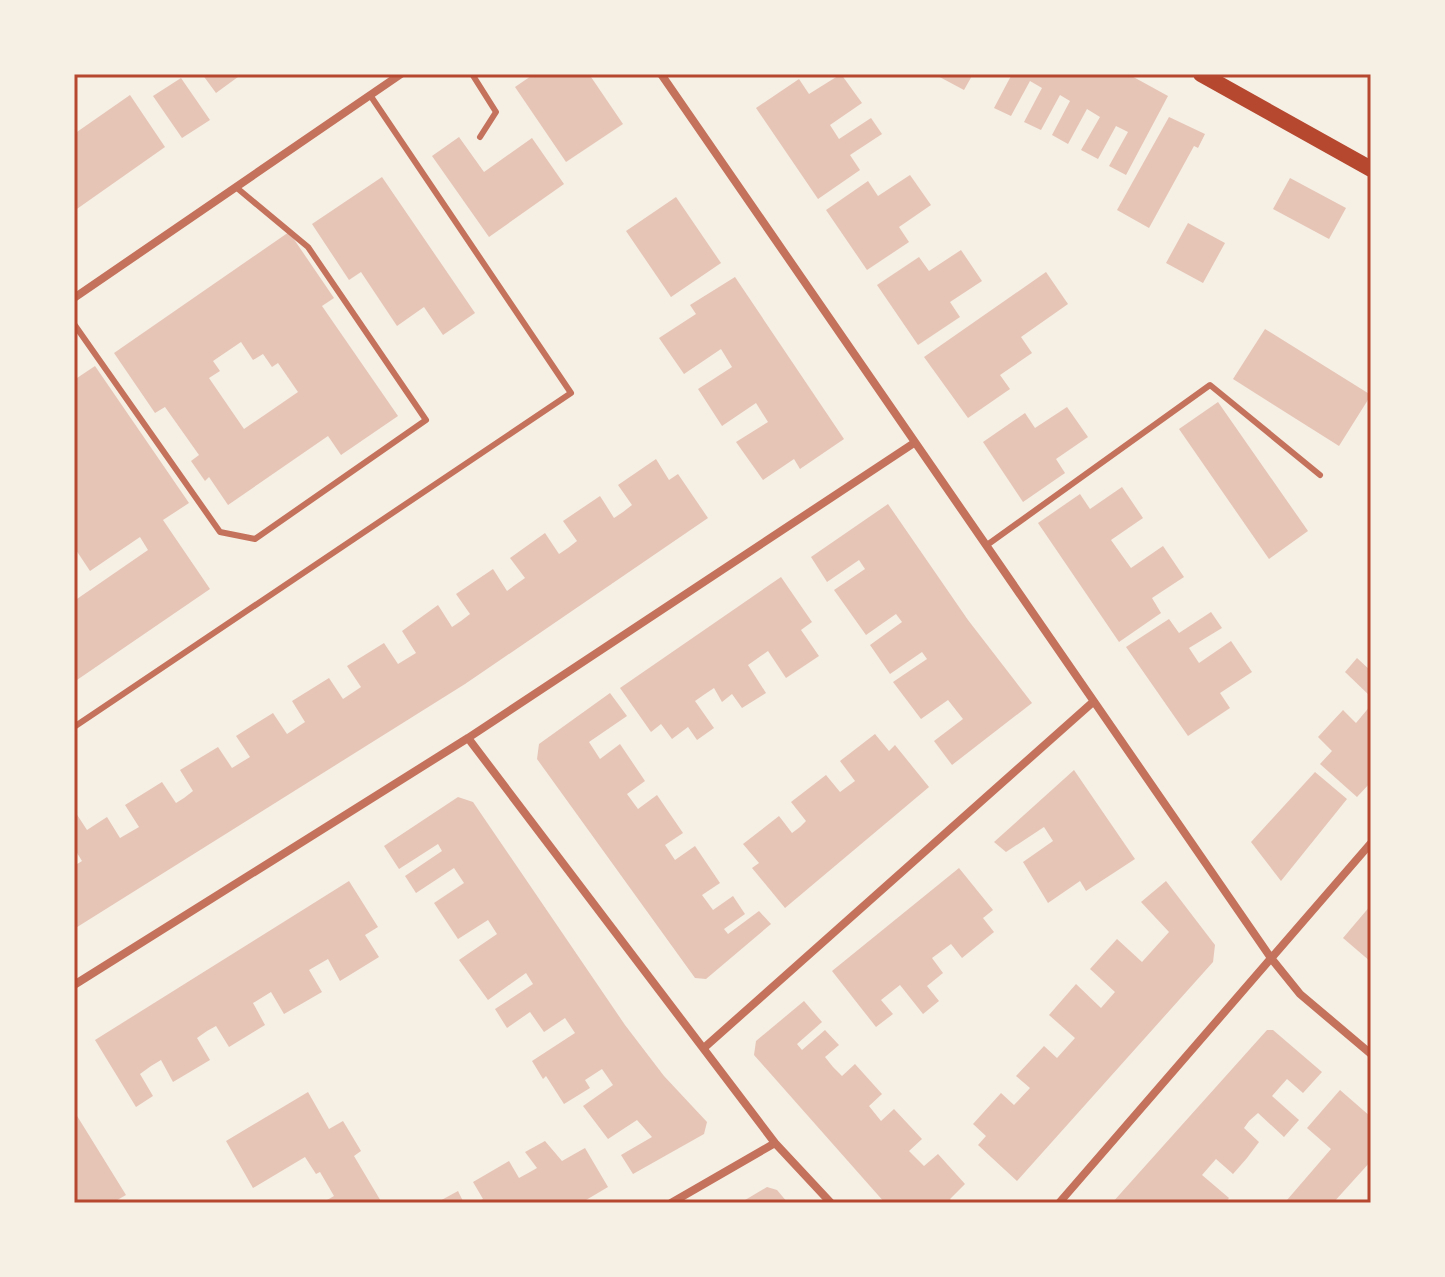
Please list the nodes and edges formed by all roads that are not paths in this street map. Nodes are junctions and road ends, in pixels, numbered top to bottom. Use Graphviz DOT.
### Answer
graph roads {
  1 [pos="401,74"];
  2 [pos="472,74"];
  3 [pos="661,74"];
  4 [pos="1201,74"];
  5 [pos="370,95"];
  6 [pos="480,137"];
  7 [pos="1371,169"];
  8 [pos="237,188"];
  9 [pos="74,298"];
  10 [pos="74,324"];
  11 [pos="914,443"];
  12 [pos="1320,475"];
  13 [pos="987,545"];
  14 [pos="1093,702"];
  15 [pos="74,727"];
  16 [pos="468,738"];
  17 [pos="1371,843"];
  18 [pos="1271,958"];
  19 [pos="74,985"];
  20 [pos="705,1047"];
  21 [pos="1371,1054"];
  22 [pos="775,1143"];
  23 [pos="671,1203"];
  24 [pos="831,1203"];
  25 [pos="1059,1203"];
  1 -- 5 [label="street"];
  2 -- 6 [label="lane"];
  3 -- 11 [label="street"];
  4 -- 7 [label="main road"];
  5 -- 8 [label="street"];
  5 -- 15 [label="lane"];
  8 -- 9 [label="street"];
  8 -- 10 [label="lane"];
  11 -- 13 [label="street"];
  11 -- 16 [label="street"];
  12 -- 13 [label="lane"];
  13 -- 14 [label="street"];
  14 -- 18 [label="street"];
  14 -- 20 [label="street"];
  16 -- 19 [label="street"];
  16 -- 20 [label="street"];
  17 -- 18 [label="street"];
  18 -- 21 [label="street"];
  18 -- 25 [label="street"];
  20 -- 22 [label="street"];
  22 -- 23 [label="street"];
  22 -- 24 [label="street"];
}
